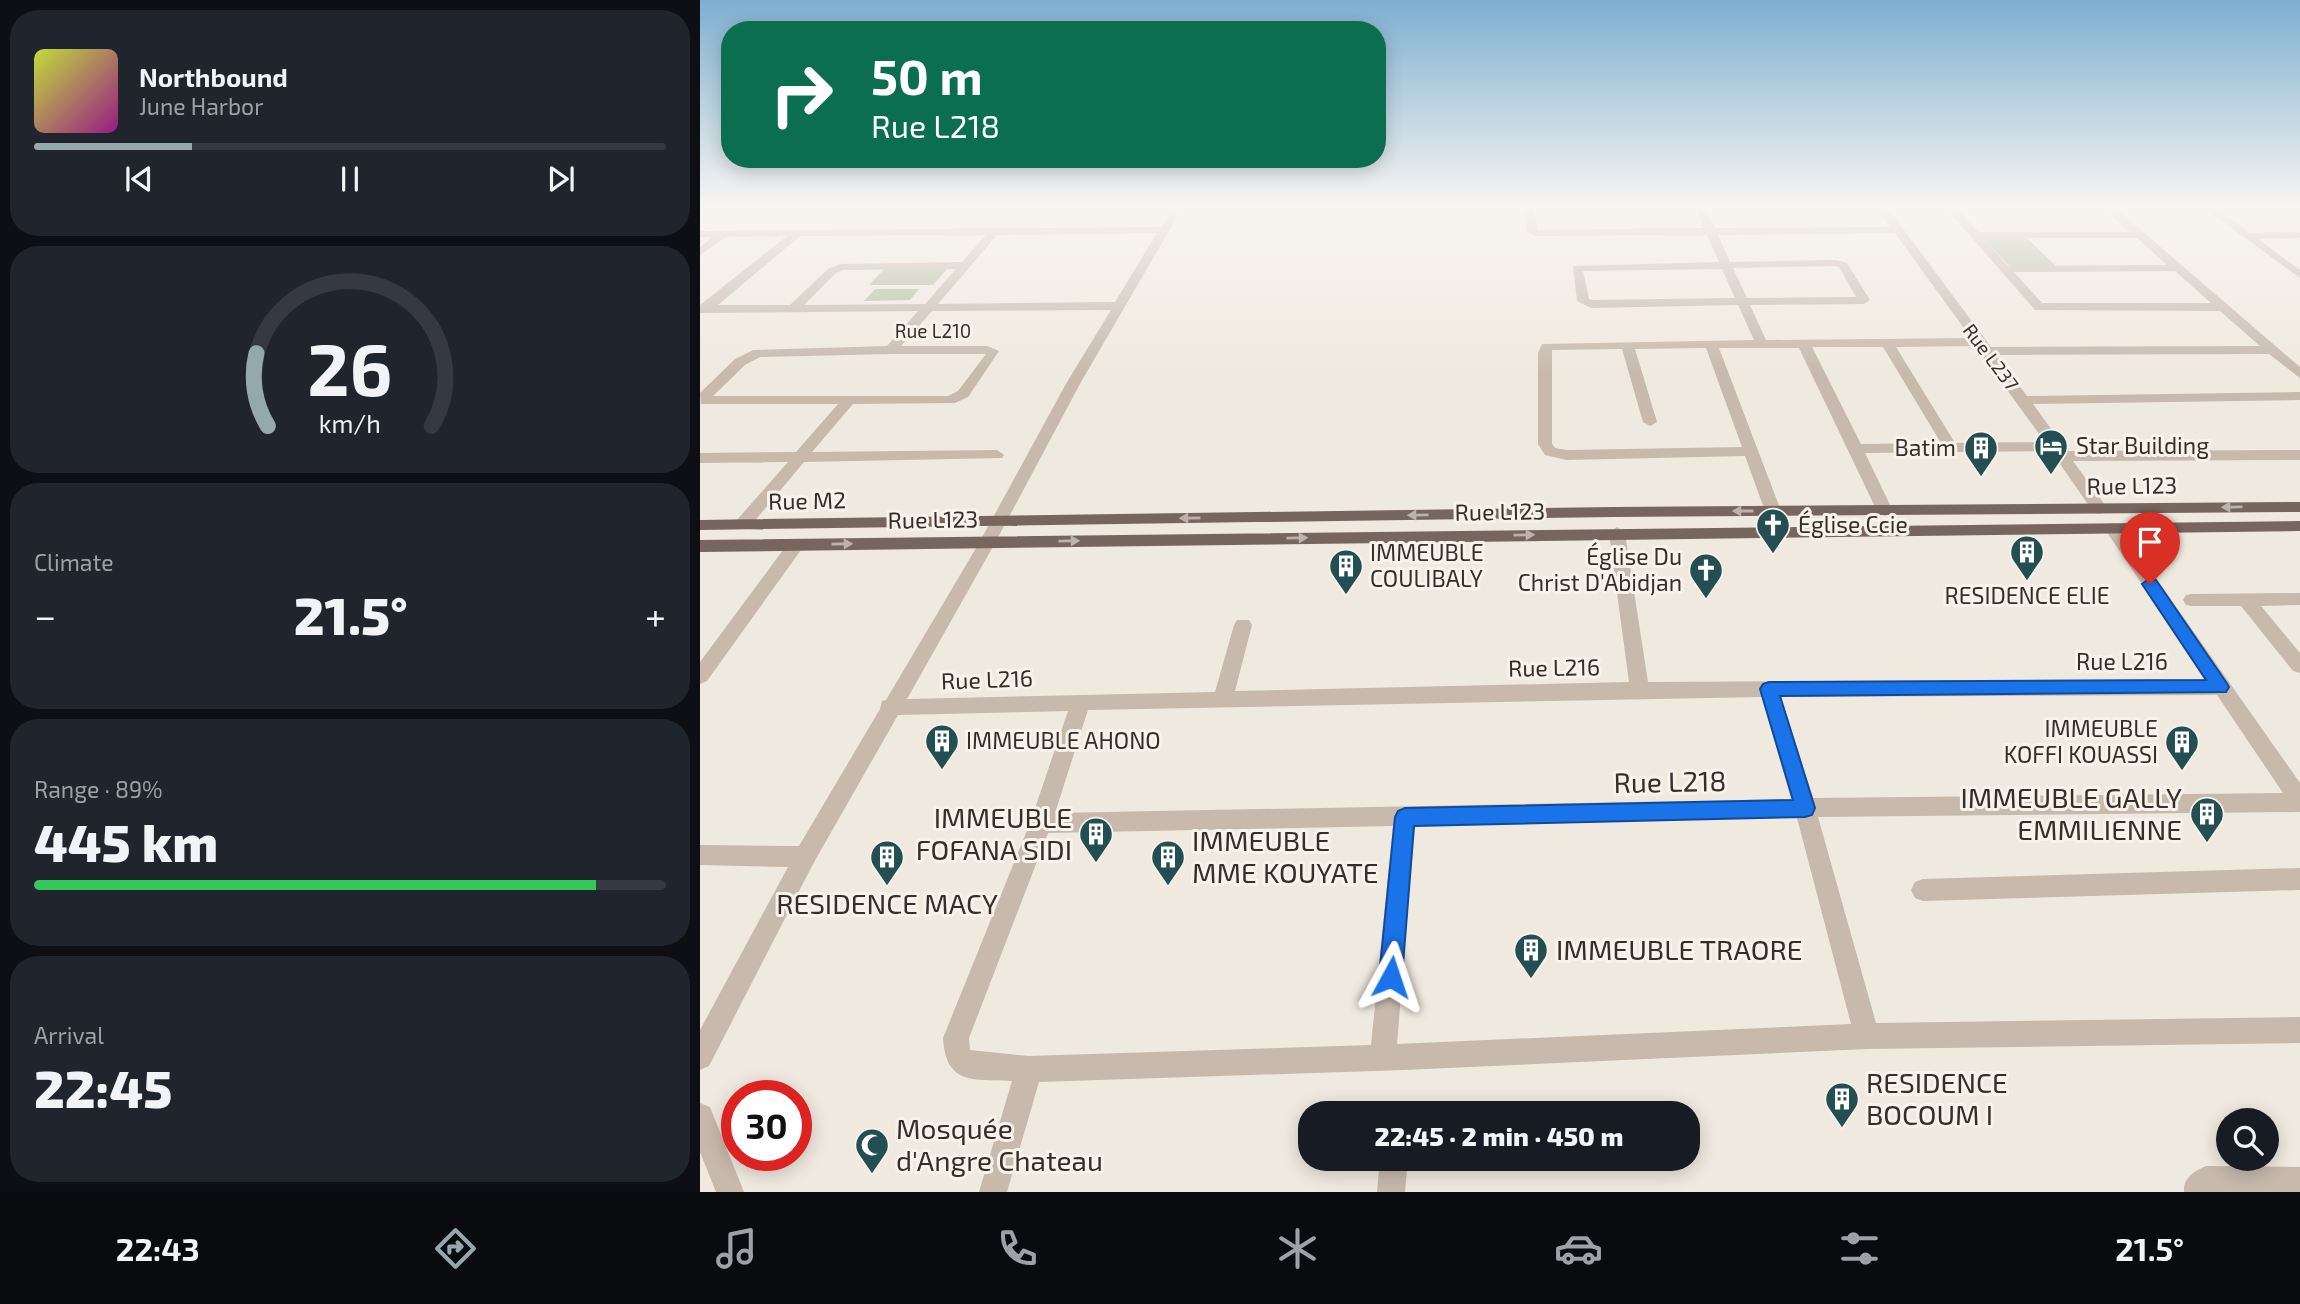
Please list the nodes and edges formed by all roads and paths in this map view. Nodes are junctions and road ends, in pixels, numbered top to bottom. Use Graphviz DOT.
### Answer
graph roads {
  1 [pos="761,263"];
  2 [pos="968,263"];
  3 [pos="1146,263"];
  4 [pos="1921,263"];
  5 [pos="2000,263"];
  6 [pos="2172,263"];
  7 [pos="2283,263"];
  8 [pos="966,265"];
  9 [pos="1724,265"];
  10 [pos="2178,268"];
  11 [pos="2006,269"];
  12 [pos="2300,275"];
  13 [pos="1740,301"];
  14 [pos="1120,306"];
  15 [pos="2224,307"];
  16 [pos="794,308"];
  17 [pos="929,308"];
  18 [pos="702,311"];
  19 [pos="1886,342"];
  20 [pos="1804,344"];
  21 [pos="1627,345"];
  22 [pos="1711,345"];
  23 [pos="1762,345"];
  24 [pos="1982,347"];
  25 [pos="891,350"];
  26 [pos="2272,350"];
  27 [pos="2300,374"];
  28 [pos="2300,397"];
  29 [pos="2023,400"];
  30 [pos="848,401"];
  31 [pos="1650,422"];
  32 [pos="1951,448"];
  33 [pos="1856,449"];
  34 [pos="1751,451"];
  35 [pos="2060,451"];
  36 [pos="997,455"];
  37 [pos="2300,455"];
  38 [pos="800,457"];
  39 [pos="700,458"];
  40 [pos="2300,507"];
  41 [pos="2100,509"];
  42 [pos="1773,511"];
  43 [pos="1885,511"];
  44 [pos="999,521"];
  45 [pos="700,525"];
  46 [pos="742,525"];
  47 [pos="2300,526"];
  48 [pos="2112,528"];
  49 [pos="1617,533"];
  50 [pos="987,542"];
  51 [pos="700,546"];
  52 [pos="795,546"];
  53 [pos="2300,599"];
  54 [pos="2192,600"];
  55 [pos="2246,600"];
  56 [pos="1242,625"];
  57 [pos="2300,666"];
  58 [pos="700,676"];
  59 [pos="2220,687"];
  60 [pos="1769,689"];
  61 [pos="1640,690"];
  62 [pos="1223,699"];
  63 [pos="1081,702"];
  64 [pos="889,707"];
  65 [pos="2300,801"];
  66 [pos="1805,808"];
  67 [pos="1405,817"];
  68 [pos="1041,823"];
  69 [pos="700,855"];
  70 [pos="805,857"];
  71 [pos="2300,879"];
  72 [pos="1923,890"];
  73 [pos="2300,1030"];
  74 [pos="1867,1036"];
  75 [pos="700,1057"];
  76 [pos="1383,1057"];
  77 [pos="1029,1069"];
  78 [pos="700,1116"];
  79 [pos="2300,1181"];
  80 [pos="730,1192"];
  81 [pos="993,1192"];
  82 [pos="2198,1192"];
  1 -- 18 [label="street"];
  2 -- 8 [label="street"];
  3 -- 14 [label="street"];
  4 -- 24 [label="street, Rue L237"];
  5 -- 11 [label="street"];
  6 -- 10 [label="street"];
  7 -- 12 [label="street"];
  8 -- 16 [label="street"];
  8 -- 17 [label="street"];
  9 -- 13 [label="street"];
  9 -- 13 [label="street"];
  9 -- 13 [label="street"];
  10 -- 11 [label="street"];
  10 -- 15 [label="street"];
  11 -- 15 [label="street"];
  13 -- 23 [label="street"];
  14 -- 17 [label="street"];
  14 -- 44 [label="street"];
  15 -- 26 [label="street"];
  16 -- 17 [label="street"];
  16 -- 18 [label="street"];
  17 -- 25 [label="street"];
  19 -- 20 [label="street"];
  19 -- 24 [label="street"];
  19 -- 32 [label="street"];
  20 -- 23 [label="street"];
  20 -- 33 [label="street"];
  21 -- 22 [label="street"];
  21 -- 31 [label="street"];
  21 -- 34 [label="street"];
  22 -- 23 [label="street"];
  22 -- 34 [label="street"];
  24 -- 26 [label="street"];
  24 -- 29 [label="street, Rue L237"];
  25 -- 30 [label="street, Rue L210"];
  25 -- 30 [label="street, Rue L210"];
  26 -- 27 [label="street"];
  28 -- 29 [label="street"];
  29 -- 35 [label="street, Rue L237"];
  30 -- 38 [label="street"];
  32 -- 33 [label="street"];
  32 -- 35 [label="street"];
  33 -- 43 [label="street"];
  34 -- 42 [label="street"];
  35 -- 37 [label="street"];
  35 -- 41 [label="street, Rue L237"];
  36 -- 38 [label="street"];
  38 -- 39 [label="street"];
  38 -- 46 [label="street"];
  40 -- 41 [label="main road, Rue L123, one-way"];
  41 -- 43 [label="main road, Rue L123"];
  42 -- 43 [label="main road, Rue L123"];
  42 -- 44 [label="main road, Rue L123, one-way"];
  44 -- 46 [label="main road, Rue M2"];
  44 -- 50 [label="street"];
  45 -- 46 [label="main road, Rue M2"];
  47 -- 48 [label="main road, Rue L123"];
  48 -- 49 [label="main road, Rue L123"];
  48 -- 59 [label="street"];
  50 -- 49 [label="main road, Rue L123, one-way"];
  49 -- 61 [label="street"];
  52 -- 50 [label="main road, Rue L123, one-way"];
  50 -- 64 [label="street"];
  51 -- 52 [label="main road, Rue L123"];
  52 -- 58 [label="street"];
  53 -- 55 [label="street"];
  54 -- 55 [label="street"];
  55 -- 57 [label="street"];
  56 -- 62 [label="street"];
  59 -- 60 [label="street, Rue L216"];
  59 -- 65 [label="street"];
  60 -- 61 [label="street, Rue L216"];
  60 -- 66 [label="street"];
  61 -- 62 [label="street, Rue L216"];
  62 -- 63 [label="street, Rue L216"];
  63 -- 64 [label="street, Rue L216"];
  63 -- 68 [label="street"];
  64 -- 70 [label="street"];
  65 -- 66 [label="street, Rue L218"];
  66 -- 67 [label="street, Rue L218"];
  66 -- 74 [label="street"];
  67 -- 68 [label="street, Rue L218"];
  67 -- 76 [label="street"];
  68 -- 77 [label="street"];
  69 -- 70 [label="street"];
  70 -- 75 [label="street"];
  71 -- 72 [label="street"];
  73 -- 74 [label="street"];
  74 -- 76 [label="street"];
  76 -- 77 [label="street"];
  77 -- 81 [label="street"];
  78 -- 80 [label="street"];
  79 -- 82 [label="street"];
}
